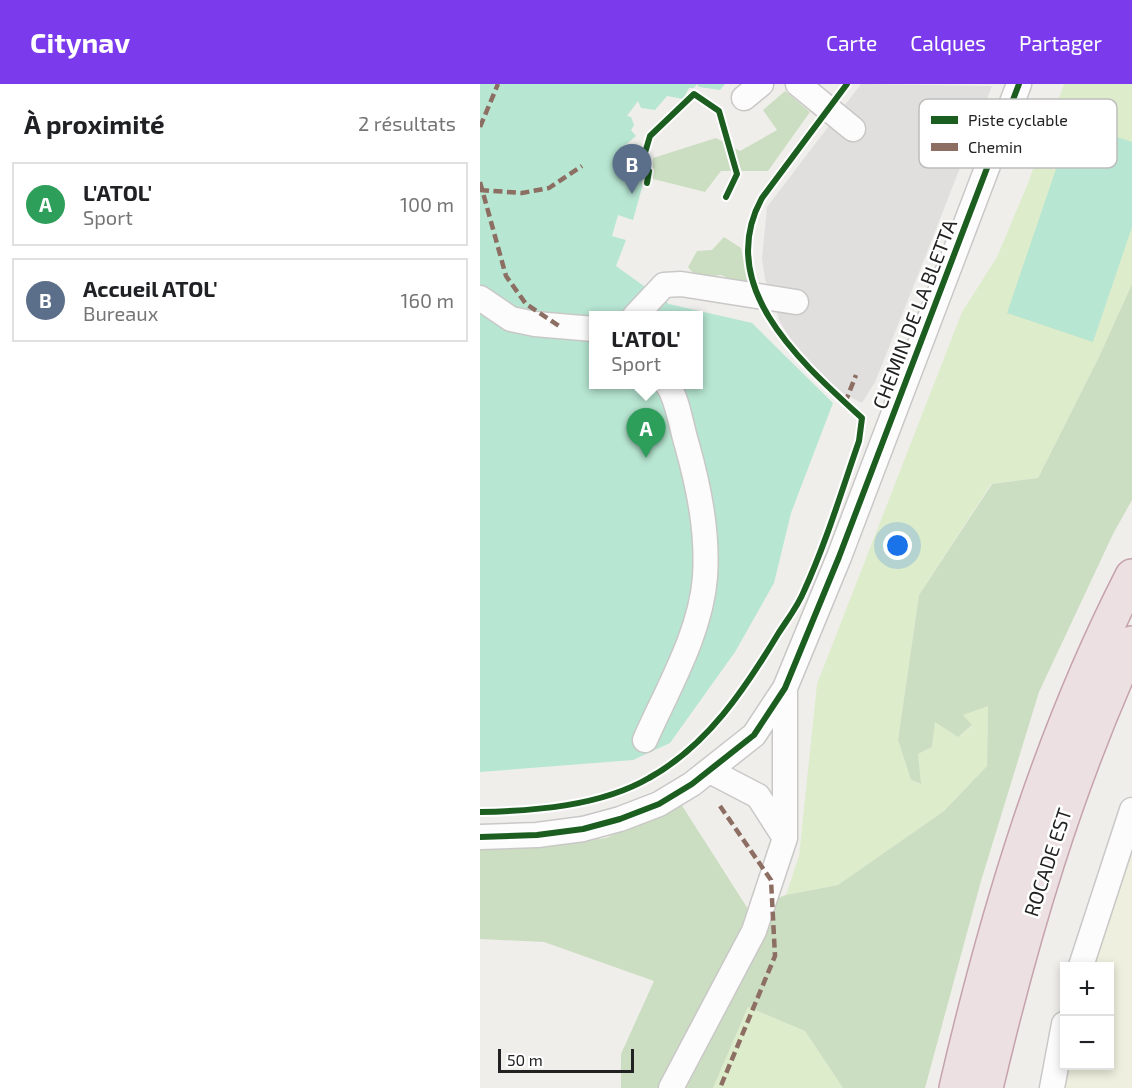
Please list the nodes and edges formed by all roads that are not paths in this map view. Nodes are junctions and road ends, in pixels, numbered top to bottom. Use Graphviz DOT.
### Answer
graph roads {
  1 [pos="798,84"];
  2 [pos="1019,84"];
  3 [pos="1013,99"];
  4 [pos="853,129"];
  5 [pos="987,168"];
  6 [pos="480,298"];
  7 [pos="796,302"];
  8 [pos="639,311"];
  9 [pos="589,329"];
  10 [pos="670,389"];
  11 [pos="1132,576"];
  12 [pos="1132,643"];
  13 [pos="785,688"];
  14 [pos="645,740"];
  15 [pos="711,771"];
  16 [pos="1132,810"];
  17 [pos="480,837"];
  18 [pos="785,838"];
  19 [pos="1021,844"];
  20 [pos="1083,962"];
  21 [pos="1060,1049"];
  22 [pos="671,1088"];
  23 [pos="939,1088"];
  24 [pos="956,1088"];
  25 [pos="986,1088"];
  26 [pos="1052,1088"];
  1 -- 4 [label="street"];
  2 -- 3 [label="street, CHEMIN DE LA BLETTA"];
  5 -- 13 [label="street, CHEMIN DE LA BLETTA"];
  6 -- 9 [label="street"];
  7 -- 8 [label="street"];
  10 -- 14 [label="street"];
  11 -- 19 [label="highway, ROCADE EST"];
  12 -- 25 [label="highway, ROCADE EST"];
  13 -- 15 [label="street"];
  13 -- 18 [label="street"];
  15 -- 17 [label="street"];
  15 -- 18 [label="street"];
  16 -- 20 [label="street"];
  18 -- 22 [label="street"];
  19 -- 23 [label="highway"];
  19 -- 24 [label="highway"];
  21 -- 26 [label="street"];
}
